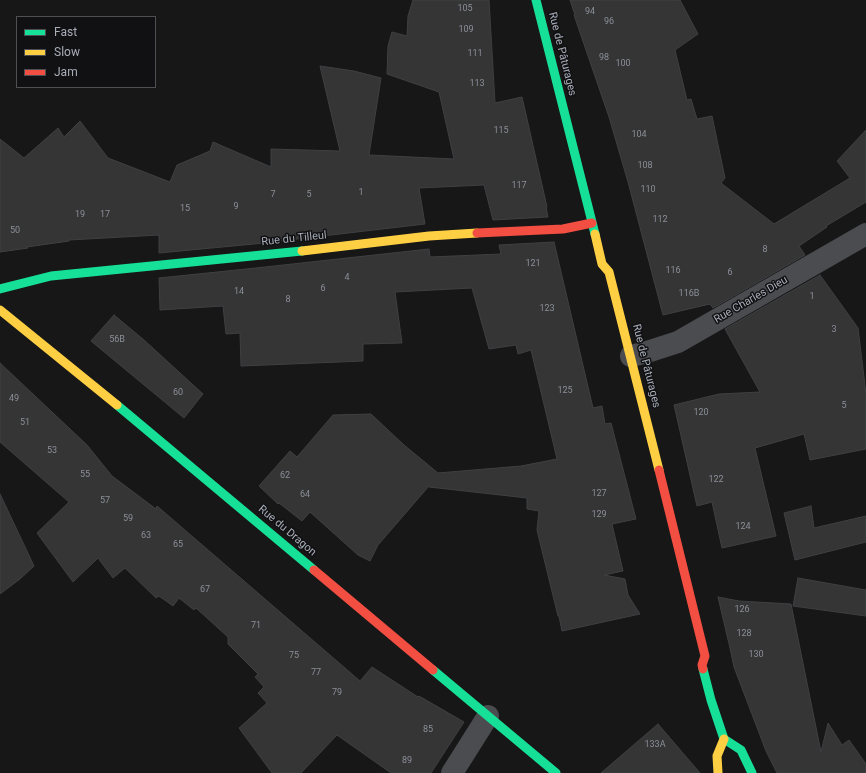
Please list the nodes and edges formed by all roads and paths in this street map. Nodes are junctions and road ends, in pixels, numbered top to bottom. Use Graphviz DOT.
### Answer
graph roads {
  1 [pos="536,0"];
  2 [pos="592,223"];
  3 [pos="866,234"];
  4 [pos="0,289"];
  5 [pos="0,310"];
  6 [pos="631,356"];
  7 [pos="488,716"];
  8 [pos="724,739"];
  9 [pos="452,773"];
  10 [pos="556,773"];
  11 [pos="718,773"];
  12 [pos="752,773"];
  1 -- 2 [label="street, Rue de Pâturages"];
  2 -- 4 [label="street, Rue du Tilleul"];
  2 -- 6 [label="street, Rue de Pâturages"];
  3 -- 6 [label="street, Rue Charles Dieu"];
  5 -- 7 [label="street, Rue du Dragon"];
  6 -- 8 [label="street, Rue de Pâturages"];
  7 -- 9 [label="street"];
  7 -- 10 [label="street, Rue du Dragon"];
  8 -- 11 [label="street"];
  8 -- 12 [label="street"];
}
